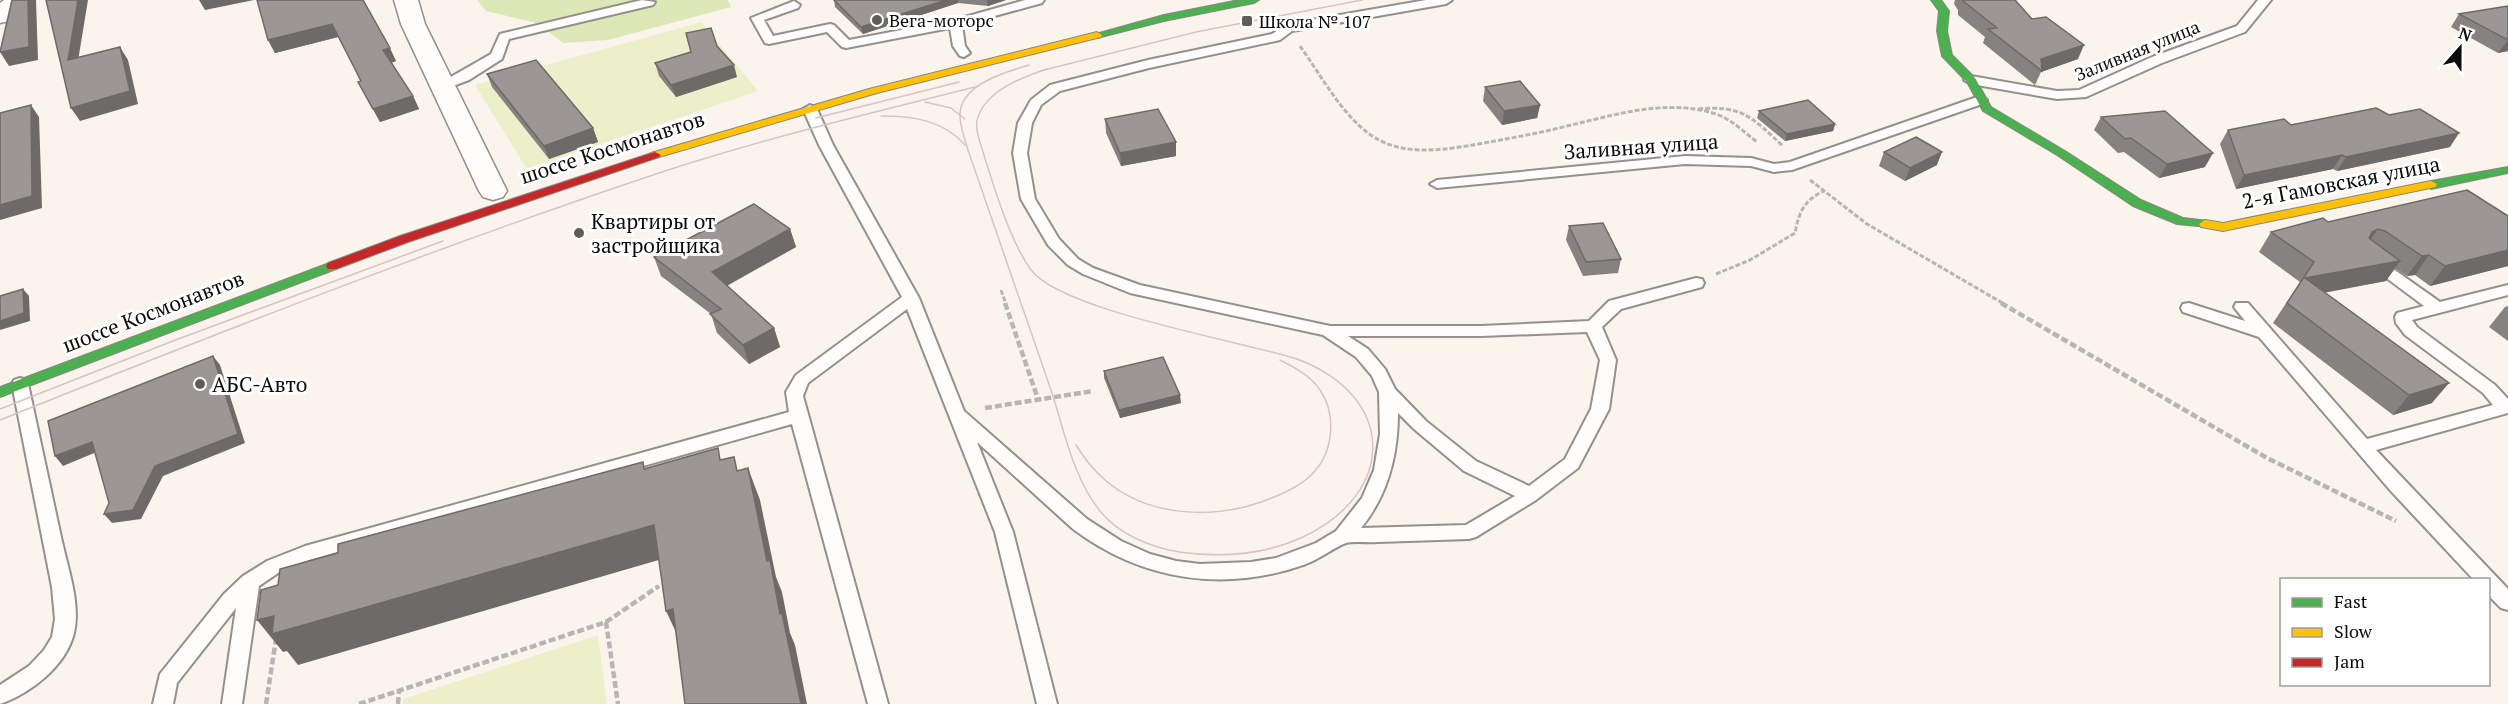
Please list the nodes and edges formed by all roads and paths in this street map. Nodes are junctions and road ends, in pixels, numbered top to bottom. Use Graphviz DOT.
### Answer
graph roads {
  1 [pos="406,0"];
  2 [pos="1038,0"];
  3 [pos="1206,0"];
  4 [pos="1254,0"];
  5 [pos="1446,0"];
  6 [pos="1936,0"];
  7 [pos="2265,0"];
  8 [pos="649,2"];
  9 [pos="794,5"];
  10 [pos="955,23"];
  11 [pos="1288,28"];
  12 [pos="969,52"];
  13 [pos="900,70"];
  14 [pos="1971,80"];
  15 [pos="848,84"];
  16 [pos="442,86"];
  17 [pos="1980,100"];
  18 [pos="810,109"];
  19 [pos="1693,109"];
  20 [pos="1718,115"];
  21 [pos="1792,166"];
  22 [pos="2508,170"];
  23 [pos="1437,184"];
  24 [pos="493,191"];
  25 [pos="1824,191"];
  26 [pos="2365,256"];
  27 [pos="1696,283"];
  28 [pos="1001,290"];
  29 [pos="2508,290"];
  30 [pos="911,298"];
  31 [pos="2242,307"];
  32 [pos="2436,307"];
  33 [pos="2189,308"];
  34 [pos="1593,326"];
  35 [pos="1328,331"];
  36 [pos="2264,333"];
  37 [pos="55,356"];
  38 [pos="0,377"];
  39 [pos="20,384"];
  40 [pos="1093,391"];
  41 [pos="0,392"];
  42 [pos="1388,392"];
  43 [pos="1038,399"];
  44 [pos="955,412"];
  45 [pos="799,416"];
  46 [pos="2363,447"];
  47 [pos="1530,495"];
  48 [pos="2402,524"];
  49 [pos="1343,536"];
  50 [pos="2484,578"];
  51 [pos="250,582"];
  52 [pos="2490,584"];
  53 [pos="659,585"];
  54 [pos="2508,602"];
  55 [pos="606,622"];
  56 [pos="278,627"];
  57 [pos="399,691"];
  58 [pos="0,695"];
  59 [pos="163,704"];
  60 [pos="232,704"];
  61 [pos="266,704"];
  62 [pos="359,704"];
  63 [pos="398,704"];
  64 [pos="618,704"];
  65 [pos="878,704"];
  66 [pos="1047,704"];
  1 -- 16 [label="street"];
  2 -- 10 [label="lane"];
  3 -- 12 [label="main road"];
  4 -- 18 [label="main road, шоссе Космонавтов"];
  5 -- 11 [label="lane"];
  6 -- 14 [label="main road"];
  7 -- 14 [label="lane, Заливная улица"];
  8 -- 16 [label="lane"];
  9 -- 10 [label="lane"];
  10 -- 12 [label="lane"];
  11 -- 19 [label="path"];
  11 -- 35 [label="lane"];
  13 -- 15 [label="main road"];
  14 -- 17 [label="main road"];
  16 -- 24 [label="street"];
  17 -- 21 [label="lane, Заливная улица"];
  17 -- 22 [label="main road, 2-я Гамовская улица"];
  18 -- 30 [label="lane"];
  18 -- 39 [label="main road, шоссе Космонавтов"];
  19 -- 20 [label="path"];
  19 -- 21 [label="path"];
  21 -- 23 [label="lane, Заливная улица"];
  21 -- 25 [label="path"];
  25 -- 27 [label="path"];
  25 -- 48 [label="path"];
  26 -- 32 [label="lane"];
  27 -- 34 [label="lane"];
  28 -- 43 [label="path"];
  29 -- 32 [label="lane"];
  30 -- 44 [label="lane"];
  30 -- 45 [label="lane"];
  31 -- 36 [label="lane"];
  32 -- 46 [label="lane"];
  33 -- 36 [label="lane"];
  34 -- 35 [label="lane"];
  34 -- 47 [label="lane"];
  35 -- 42 [label="lane"];
  36 -- 46 [label="lane"];
  37 -- 38 [label="main road, шоссе Космонавтов"];
  39 -- 41 [label="main road, шоссе Космонавтов"];
  39 -- 58 [label="lane"];
  40 -- 43 [label="path"];
  42 -- 47 [label="lane"];
  42 -- 49 [label="lane"];
  43 -- 44 [label="path"];
  44 -- 49 [label="lane"];
  44 -- 66 [label="lane"];
  45 -- 51 [label="lane"];
  45 -- 65 [label="lane"];
  46 -- 50 [label="lane"];
  47 -- 49 [label="lane"];
  51 -- 59 [label="lane"];
  51 -- 60 [label="lane"];
  52 -- 54 [label="lane"];
  53 -- 55 [label="path"];
  55 -- 57 [label="path"];
  55 -- 64 [label="path"];
  56 -- 61 [label="path"];
  57 -- 62 [label="path"];
  57 -- 63 [label="path"];
}
